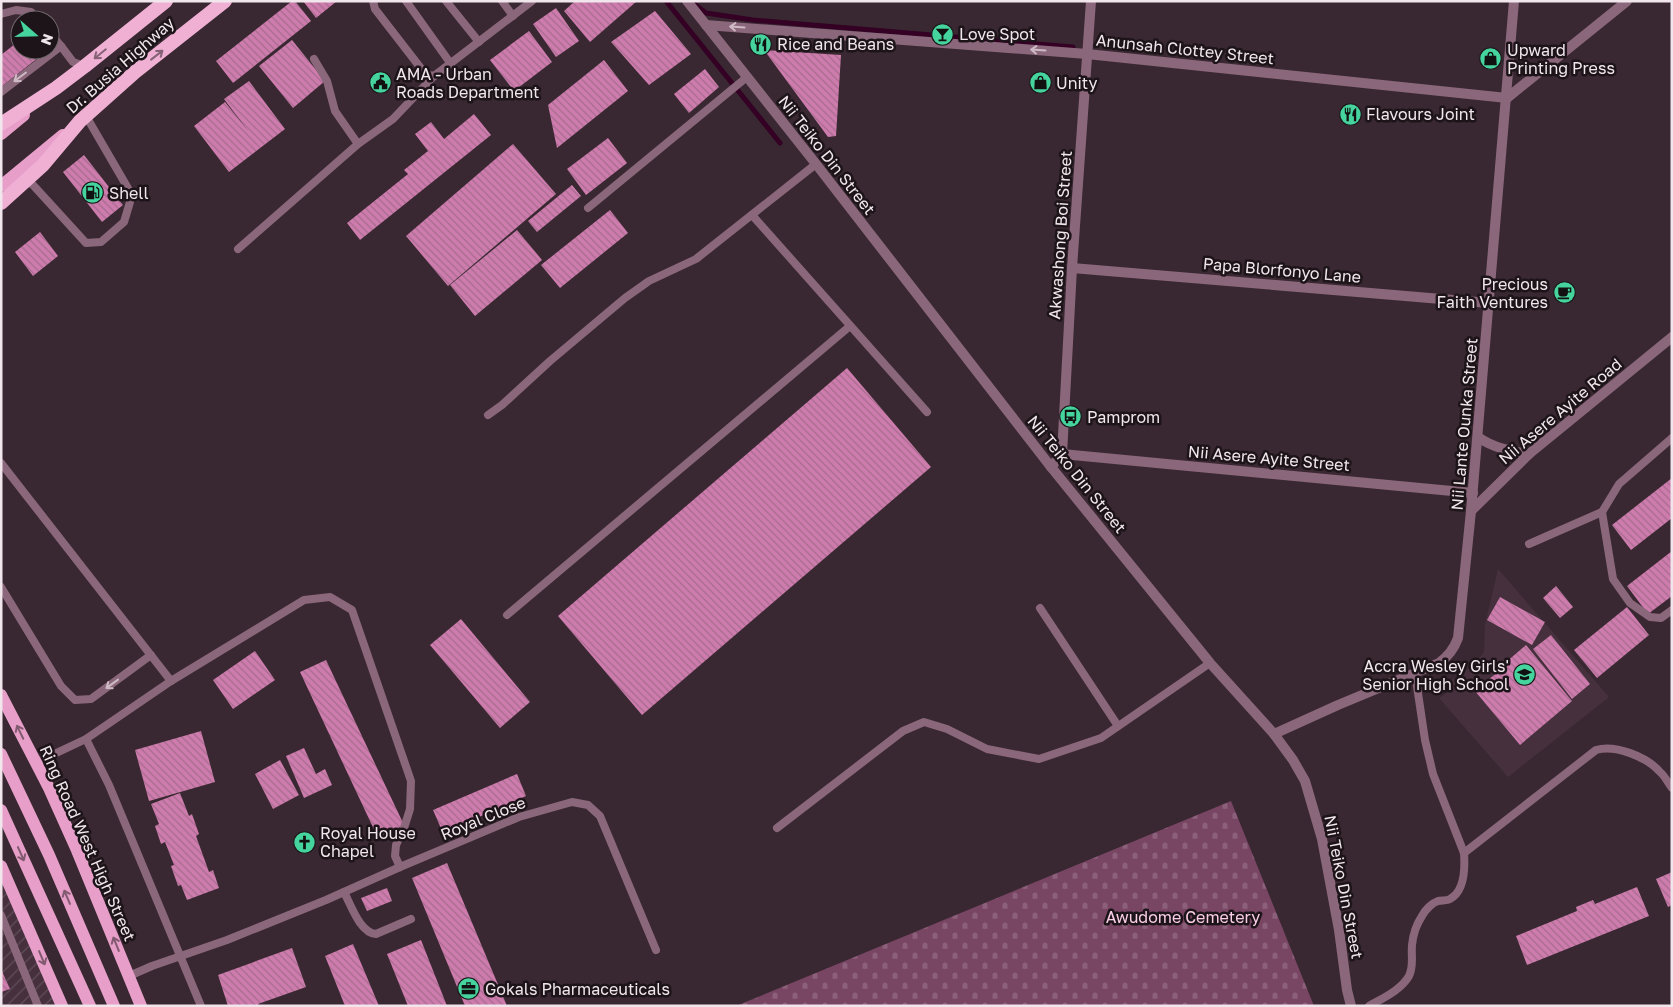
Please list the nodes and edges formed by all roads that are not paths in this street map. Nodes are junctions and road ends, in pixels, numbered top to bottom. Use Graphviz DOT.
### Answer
graph roads {
  1 [pos="166,1"];
  2 [pos="225,1"];
  3 [pos="373,1"];
  4 [pos="406,1"];
  5 [pos="446,1"];
  6 [pos="502,1"];
  7 [pos="532,1"];
  8 [pos="687,1"];
  9 [pos="1091,1"];
  10 [pos="1514,1"];
  11 [pos="1627,1"];
  12 [pos="513,16"];
  13 [pos="706,24"];
  14 [pos="479,42"];
  15 [pos="61,46"];
  16 [pos="1087,54"];
  17 [pos="314,60"];
  18 [pos="451,64"];
  19 [pos="85,66"];
  20 [pos="434,76"];
  21 [pos="747,77"];
  22 [pos="56,88"];
  23 [pos="1,92"];
  24 [pos="1506,98"];
  25 [pos="83,119"];
  26 [pos="1,124"];
  27 [pos="1,134"];
  28 [pos="358,144"];
  29 [pos="816,164"];
  30 [pos="26,180"];
  31 [pos="1,186"];
  32 [pos="1,203"];
  33 [pos="588,208"];
  34 [pos="752,215"];
  35 [pos="238,249"];
  36 [pos="1072,268"];
  37 [pos="1489,303"];
  38 [pos="850,326"];
  39 [pos="1672,337"];
  40 [pos="927,412"];
  41 [pos="488,415"];
  42 [pos="1478,437"];
  43 [pos="1672,438"];
  44 [pos="1062,454"];
  45 [pos="1529,454"];
  46 [pos="1,463"];
  47 [pos="1051,467"];
  48 [pos="1473,493"];
  49 [pos="1472,511"];
  50 [pos="1602,512"];
  51 [pos="1530,544"];
  52 [pos="1,587"];
  53 [pos="1040,608"];
  54 [pos="1672,610"];
  55 [pos="507,615"];
  56 [pos="151,655"];
  57 [pos="1210,663"];
  58 [pos="1415,673"];
  59 [pos="171,681"];
  60 [pos="1,695"];
  61 [pos="1118,726"];
  62 [pos="1274,734"];
  63 [pos="86,739"];
  64 [pos="1,754"];
  65 [pos="35,763"];
  66 [pos="1672,788"];
  67 [pos="1,810"];
  68 [pos="777,828"];
  69 [pos="1464,853"];
  70 [pos="1,866"];
  71 [pos="400,866"];
  72 [pos="344,892"];
  73 [pos="1,915"];
  74 [pos="411,919"];
  75 [pos="656,950"];
  76 [pos="180,956"];
  77 [pos="129,976"];
  78 [pos="38,1006"];
  79 [pos="62,1006"];
  80 [pos="90,1006"];
  81 [pos="114,1006"];
  82 [pos="140,1006"];
  83 [pos="201,1006"];
  84 [pos="1351,1006"];
  85 [pos="1369,1006"];
  1 -- 19 [label="highway, Dr. Busia Highway, one-way"];
  25 -- 2 [label="highway, Dr. Busia Highway, one-way"];
  3 -- 20 [label="lane"];
  4 -- 18 [label="lane"];
  5 -- 14 [label="lane"];
  6 -- 12 [label="lane"];
  7 -- 12 [label="lane"];
  8 -- 13 [label="street, Nii Teiko Din Street"];
  9 -- 16 [label="street, Akwashong Boi Street"];
  10 -- 24 [label="street, Nii Lante Ounka Street"];
  11 -- 24 [label="street"];
  12 -- 14 [label="lane"];
  16 -- 13 [label="street, Anunsah Clottey Street, one-way"];
  13 -- 21 [label="street, Nii Teiko Din Street"];
  14 -- 18 [label="lane"];
  15 -- 19 [label="lane"];
  15 -- 23 [label="lane, one-way"];
  16 -- 24 [label="street, Anunsah Clottey Street"];
  16 -- 36 [label="street, Akwashong Boi Street"];
  17 -- 28 [label="lane"];
  18 -- 20 [label="lane"];
  19 -- 22 [label="highway, Dr. Busia Highway"];
  20 -- 28 [label="lane"];
  21 -- 29 [label="street, Nii Teiko Din Street"];
  21 -- 33 [label="lane"];
  22 -- 26 [label="highway, Dr. Busia Highway"];
  22 -- 27 [label="main road"];
  24 -- 37 [label="street, Nii Lante Ounka Street"];
  25 -- 30 [label="highway, Dr. Busia Highway"];
  25 -- 30 [label="lane"];
  25 -- 31 [label="main road"];
  28 -- 35 [label="lane"];
  29 -- 34 [label="lane"];
  29 -- 47 [label="street, Nii Teiko Din Street"];
  30 -- 32 [label="highway, Dr. Busia Highway"];
  34 -- 38 [label="lane"];
  34 -- 41 [label="lane"];
  36 -- 37 [label="street, Papa Blorfonyo Lane"];
  36 -- 44 [label="street, Akwashong Boi Street"];
  37 -- 42 [label="street, Nii Lante Ounka Street"];
  38 -- 40 [label="lane"];
  38 -- 55 [label="lane"];
  39 -- 45 [label="street, Nii Asere Ayite Road"];
  42 -- 45 [label="street"];
  42 -- 48 [label="street, Nii Lante Ounka Street"];
  43 -- 50 [label="lane"];
  44 -- 47 [label="street"];
  44 -- 48 [label="street, Nii Asere Ayite Street"];
  45 -- 49 [label="street, Nii Asere Ayite Road"];
  46 -- 56 [label="lane"];
  47 -- 57 [label="street, Nii Teiko Din Street"];
  48 -- 49 [label="street, Nii Lante Ounka Street"];
  49 -- 58 [label="street, Nii Lante Ounka Street"];
  50 -- 51 [label="lane"];
  50 -- 54 [label="lane"];
  56 -- 52 [label="lane, one-way"];
  53 -- 61 [label="lane"];
  56 -- 59 [label="lane"];
  57 -- 61 [label="lane"];
  57 -- 62 [label="street, Nii Teiko Din Street"];
  58 -- 62 [label="street, Nii Lante Ounka Street"];
  58 -- 69 [label="lane"];
  59 -- 63 [label="lane"];
  59 -- 71 [label="lane"];
  65 -- 60 [label="main road, Ring Road West High Street, one-way"];
  61 -- 68 [label="lane"];
  62 -- 84 [label="street, Nii Teiko Din Street"];
  63 -- 65 [label="lane"];
  63 -- 76 [label="lane"];
  81 -- 64 [label="main road, one-way"];
  77 -- 65 [label="main road, Ring Road West High Street, one-way"];
  66 -- 69 [label="lane"];
  67 -- 80 [label="main road, one-way"];
  69 -- 85 [label="lane"];
  70 -- 79 [label="main road, one-way"];
  71 -- 72 [label="lane, Royal Close"];
  71 -- 75 [label="lane, Royal Close"];
  72 -- 74 [label="lane"];
  72 -- 76 [label="lane, Royal Close"];
  73 -- 78 [label="lane"];
  76 -- 77 [label="lane, Royal Close"];
  76 -- 83 [label="lane"];
  77 -- 82 [label="main road, Ring Road West High Street"];
}
